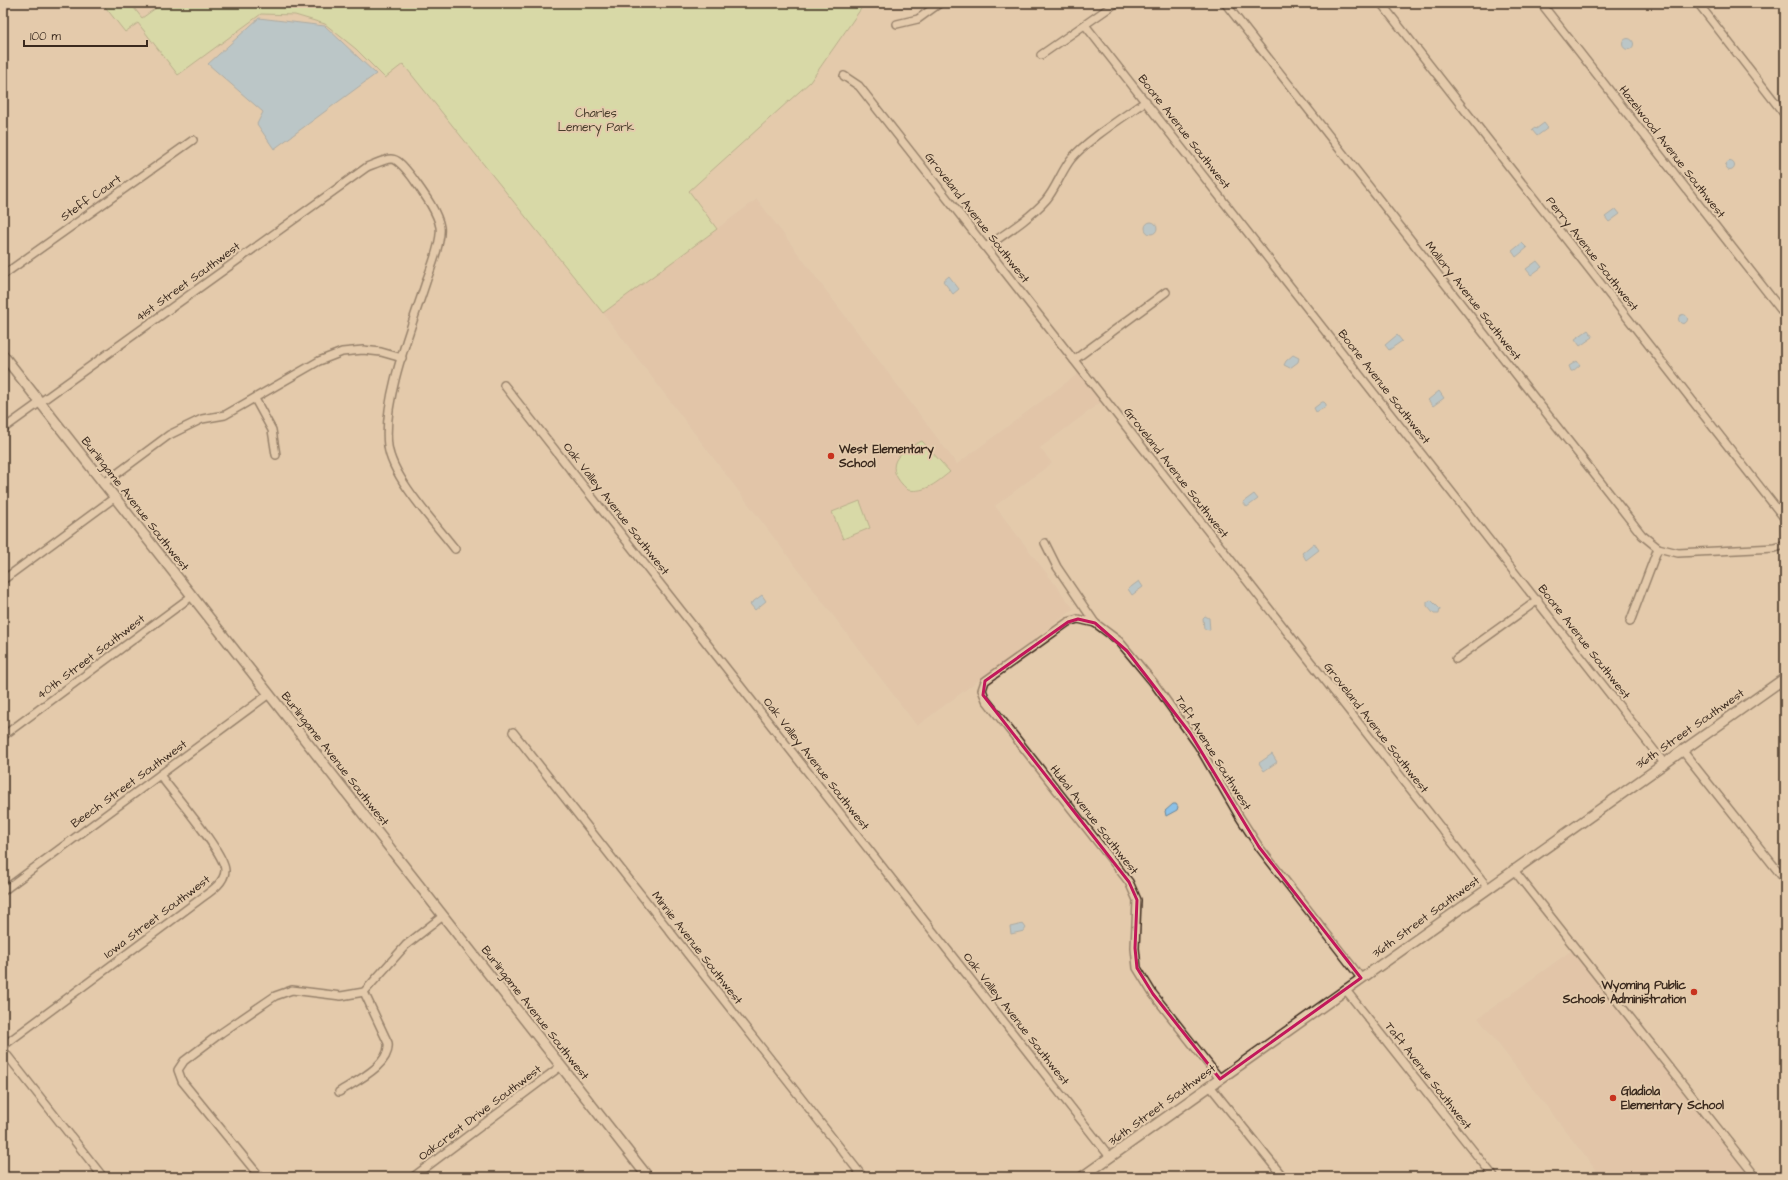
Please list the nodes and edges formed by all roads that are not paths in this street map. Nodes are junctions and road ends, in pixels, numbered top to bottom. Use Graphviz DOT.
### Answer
graph roads {
  1 [pos="940,3"];
  2 [pos="1116,3"];
  3 [pos="1225,3"];
  4 [pos="1381,3"];
  5 [pos="1541,3"];
  6 [pos="1698,3"];
  7 [pos="897,24"];
  8 [pos="1085,25"];
  9 [pos="1041,56"];
  10 [pos="844,76"];
  11 [pos="1146,101"];
  12 [pos="1785,115"];
  13 [pos="193,140"];
  14 [pos="986,247"];
  15 [pos="3,275"];
  16 [pos="1166,292"];
  17 [pos="1785,315"];
  18 [pos="3,355"];
  19 [pos="402,358"];
  20 [pos="1074,360"];
  21 [pos="504,385"];
  22 [pos="255,399"];
  23 [pos="40,402"];
  24 [pos="3,429"];
  25 [pos="276,455"];
  26 [pos="103,484"];
  27 [pos="114,498"];
  28 [pos="1785,519"];
  29 [pos="1045,543"];
  30 [pos="1785,545"];
  31 [pos="1658,548"];
  32 [pos="455,549"];
  33 [pos="3,580"];
  34 [pos="192,596"];
  35 [pos="1538,600"];
  36 [pos="1630,622"];
  37 [pos="1096,623"];
  38 [pos="1456,659"];
  39 [pos="1785,678"];
  40 [pos="268,694"];
  41 [pos="512,732"];
  42 [pos="3,736"];
  43 [pos="1682,750"];
  44 [pos="1664,762"];
  45 [pos="160,776"];
  46 [pos="1513,869"];
  47 [pos="1785,880"];
  48 [pos="1488,888"];
  49 [pos="3,891"];
  50 [pos="443,916"];
  51 [pos="1361,978"];
  52 [pos="1345,989"];
  53 [pos="364,992"];
  54 [pos="3,1046"];
  55 [pos="3,1050"];
  56 [pos="561,1066"];
  57 [pos="1220,1079"];
  58 [pos="1210,1086"];
  59 [pos="340,1092"];
  60 [pos="1110,1157"];
  61 [pos="103,1177"];
  62 [pos="260,1177"];
  63 [pos="413,1177"];
  64 [pos="648,1177"];
  65 [pos="863,1177"];
  66 [pos="1082,1177"];
  67 [pos="1283,1177"];
  68 [pos="1494,1177"];
  69 [pos="1756,1177"];
  1 -- 7 [label="street"];
  2 -- 8 [label="street"];
  3 -- 31 [label="street, Mallory Avenue Southwest"];
  4 -- 28 [label="street, Perry Avenue Southwest"];
  5 -- 17 [label="street, Hazelwood Avenue Southwest"];
  6 -- 12 [label="street"];
  8 -- 9 [label="street"];
  8 -- 11 [label="street, Boone Avenue Southwest"];
  10 -- 14 [label="street, Groveland Avenue Southwest"];
  11 -- 14 [label="street"];
  11 -- 35 [label="street, Boone Avenue Southwest"];
  13 -- 15 [label="street, Steff Court"];
  14 -- 20 [label="street, Groveland Avenue Southwest"];
  16 -- 20 [label="street"];
  18 -- 23 [label="street, Burlingame Avenue Southwest"];
  19 -- 22 [label="street"];
  19 -- 23 [label="street, 41st Street Southwest"];
  19 -- 32 [label="street"];
  20 -- 48 [label="street, Groveland Avenue Southwest"];
  21 -- 60 [label="street, Oak Valley Avenue Southwest"];
  22 -- 25 [label="street"];
  22 -- 26 [label="street"];
  23 -- 24 [label="street, 41st Street Southwest"];
  23 -- 26 [label="street, Burlingame Avenue Southwest"];
  26 -- 27 [label="street, Burlingame Avenue Southwest"];
  27 -- 33 [label="street"];
  27 -- 34 [label="street, Burlingame Avenue Southwest"];
  29 -- 37 [label="street, Taft Avenue Southwest"];
  30 -- 31 [label="street"];
  31 -- 36 [label="street"];
  34 -- 40 [label="street, Burlingame Avenue Southwest"];
  34 -- 42 [label="street, 40th Street Southwest"];
  35 -- 38 [label="street"];
  35 -- 44 [label="street, Boone Avenue Southwest"];
  37 -- 51 [label="street, Taft Avenue Southwest"];
  37 -- 57 [label="street, Hubal Avenue Southwest"];
  39 -- 43 [label="street, 36th Street Southwest"];
  40 -- 45 [label="street, Beech Street Southwest"];
  40 -- 50 [label="street, Burlingame Avenue Southwest"];
  41 -- 65 [label="street, Minnie Avenue Southwest"];
  43 -- 44 [label="street, 36th Street Southwest"];
  43 -- 47 [label="street"];
  44 -- 46 [label="street, 36th Street Southwest"];
  45 -- 49 [label="street, Beech Street Southwest"];
  45 -- 54 [label="street, Iowa Street Southwest"];
  46 -- 48 [label="street, 36th Street Southwest"];
  46 -- 69 [label="street"];
  48 -- 51 [label="street, 36th Street Southwest"];
  50 -- 53 [label="street"];
  50 -- 56 [label="street, Burlingame Avenue Southwest"];
  51 -- 52 [label="street, 36th Street Southwest"];
  52 -- 57 [label="street, 36th Street Southwest"];
  52 -- 68 [label="street, Taft Avenue Southwest"];
  53 -- 59 [label="street"];
  53 -- 62 [label="street"];
  55 -- 61 [label="street"];
  56 -- 63 [label="street, Oakcrest Drive Southwest"];
  56 -- 64 [label="street, Burlingame Avenue Southwest"];
  57 -- 58 [label="street, 36th Street Southwest"];
  58 -- 60 [label="street, 36th Street Southwest"];
  58 -- 67 [label="street"];
  60 -- 66 [label="street, 36th Street Southwest"];
}
